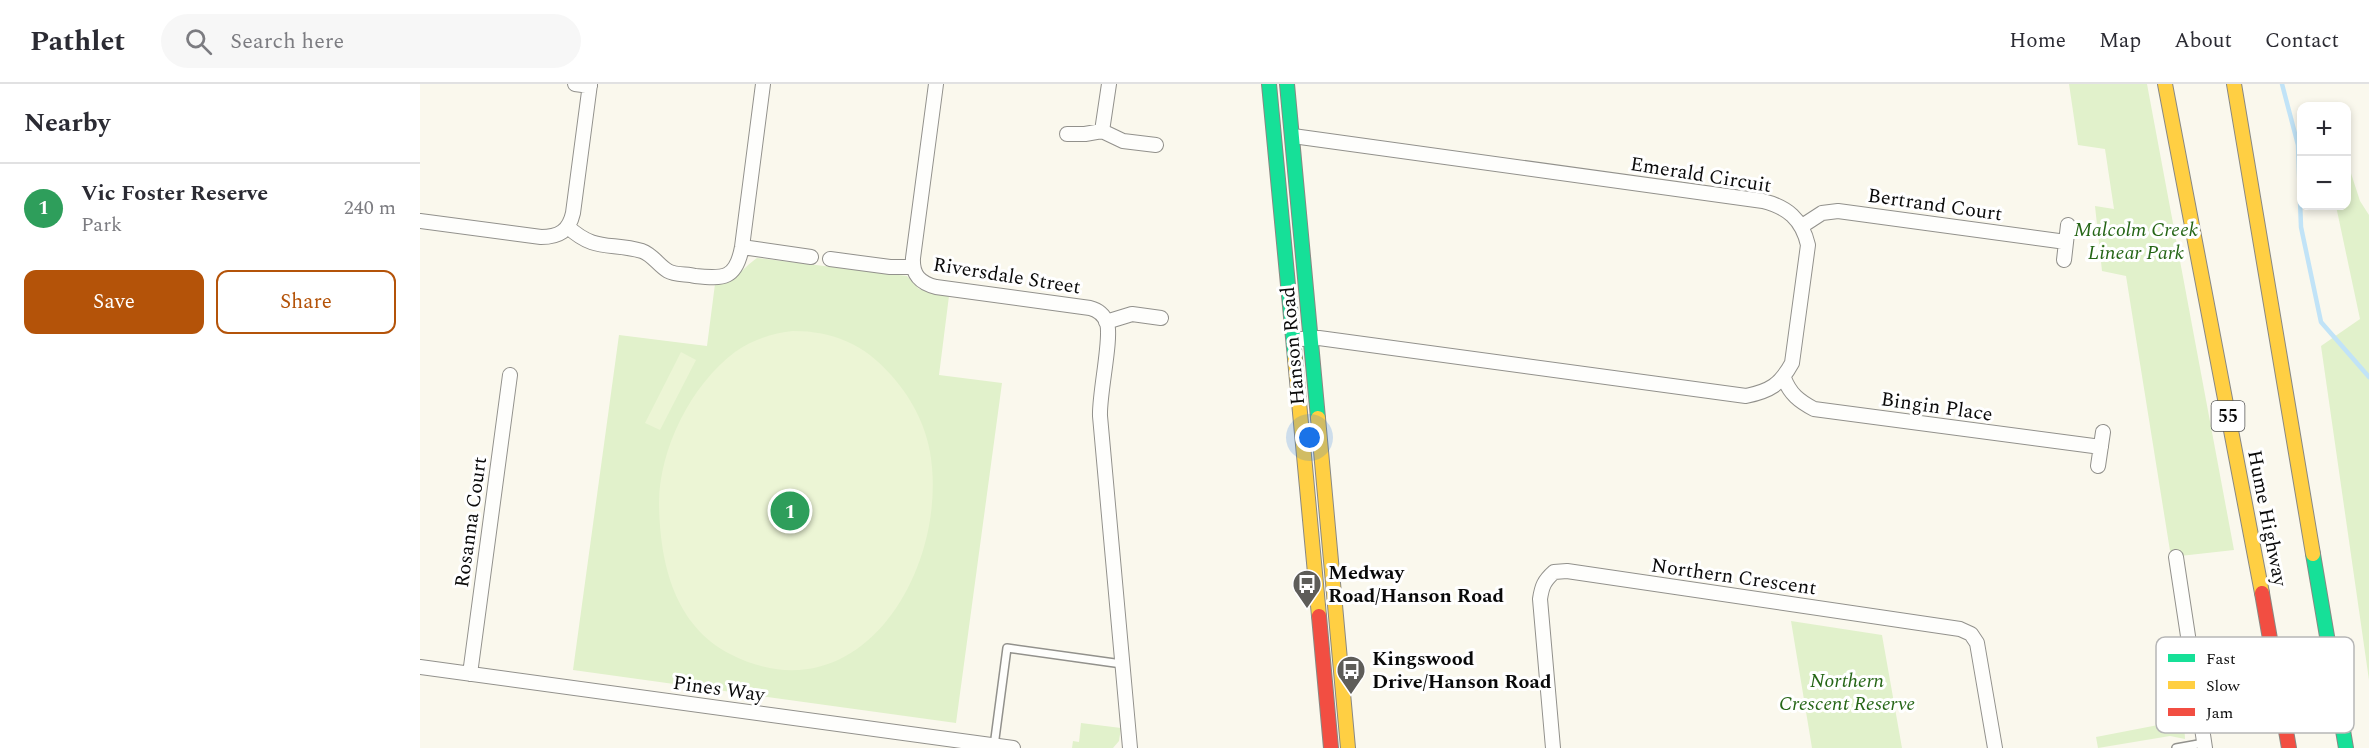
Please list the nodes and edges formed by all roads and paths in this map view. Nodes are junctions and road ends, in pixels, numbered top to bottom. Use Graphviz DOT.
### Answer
graph roads {
  1 [pos="575,84"];
  2 [pos="763,84"];
  3 [pos="936,84"];
  4 [pos="1109,84"];
  5 [pos="1269,84"];
  6 [pos="1287,84"];
  7 [pos="2165,84"];
  8 [pos="2234,84"];
  9 [pos="590,85"];
  10 [pos="1102,130"];
  11 [pos="1067,134"];
  12 [pos="1274,134"];
  13 [pos="1293,136"];
  14 [pos="1156,145"];
  15 [pos="420,221"];
  16 [pos="2068,225"];
  17 [pos="1802,226"];
  18 [pos="568,227"];
  19 [pos="2066,242"];
  20 [pos="742,247"];
  21 [pos="812,257"];
  22 [pos="830,259"];
  23 [pos="2064,260"];
  24 [pos="913,267"];
  25 [pos="1161,318"];
  26 [pos="1106,322"];
  27 [pos="1311,338"];
  28 [pos="1293,339"];
  29 [pos="510,375"];
  30 [pos="1784,378"];
  31 [pos="2103,432"];
  32 [pos="2101,447"];
  33 [pos="2098,466"];
  34 [pos="2176,557"];
  35 [pos="2188,637"];
  36 [pos="2270,637"];
  37 [pos="2327,637"];
  38 [pos="1122,664"];
  39 [pos="420,667"];
  40 [pos="470,674"];
  41 [pos="2286,733"];
  42 [pos="2343,733"];
  43 [pos="994,746"];
  44 [pos="2204,746"];
  45 [pos="1013,748"];
  46 [pos="1130,748"];
  47 [pos="1330,748"];
  48 [pos="1348,748"];
  49 [pos="1553,748"];
  50 [pos="1995,748"];
  51 [pos="2176,748"];
  52 [pos="2289,748"];
  53 [pos="2346,748"];
  1 -- 9 [label="street"];
  2 -- 20 [label="street"];
  3 -- 24 [label="street, Riversdale Street"];
  4 -- 10 [label="street"];
  5 -- 12 [label="main road, Hanson Road"];
  6 -- 13 [label="main road, Hanson Road"];
  7 -- 36 [label="main road, Hume Highway / 55"];
  8 -- 37 [label="main road, Hume Highway"];
  9 -- 18 [label="street"];
  10 -- 11 [label="street"];
  10 -- 14 [label="street"];
  12 -- 13 [label="main road"];
  12 -- 28 [label="main road, Hanson Road"];
  13 -- 17 [label="street, Emerald Circuit"];
  13 -- 27 [label="main road, Hanson Road"];
  15 -- 18 [label="street"];
  16 -- 19 [label="street"];
  17 -- 19 [label="street, Bertrand Court"];
  17 -- 30 [label="street"];
  18 -- 20 [label="street"];
  19 -- 23 [label="street"];
  20 -- 21 [label="street"];
  22 -- 24 [label="street"];
  24 -- 26 [label="street, Riversdale Street"];
  25 -- 26 [label="street"];
  26 -- 38 [label="street"];
  27 -- 28 [label="street"];
  27 -- 30 [label="street"];
  27 -- 48 [label="main road, Hanson Road"];
  28 -- 47 [label="main road, Hanson Road"];
  29 -- 40 [label="street, Rosanna Court"];
  30 -- 32 [label="street, Bingin Place"];
  31 -- 32 [label="street"];
  32 -- 33 [label="street"];
  34 -- 35 [label="street"];
  38 -- 43 [label="lane"];
  38 -- 46 [label="street"];
  39 -- 40 [label="street, Pines Way"];
  40 -- 43 [label="street, Pines Way"];
  41 -- 52 [label="main road, Hume Highway / 55"];
  42 -- 53 [label="main road, Hume Highway"];
  43 -- 45 [label="street, Pines Way"];
  44 -- 51 [label="lane"];
  49 -- 50 [label="street, Northern Crescent"];
}
